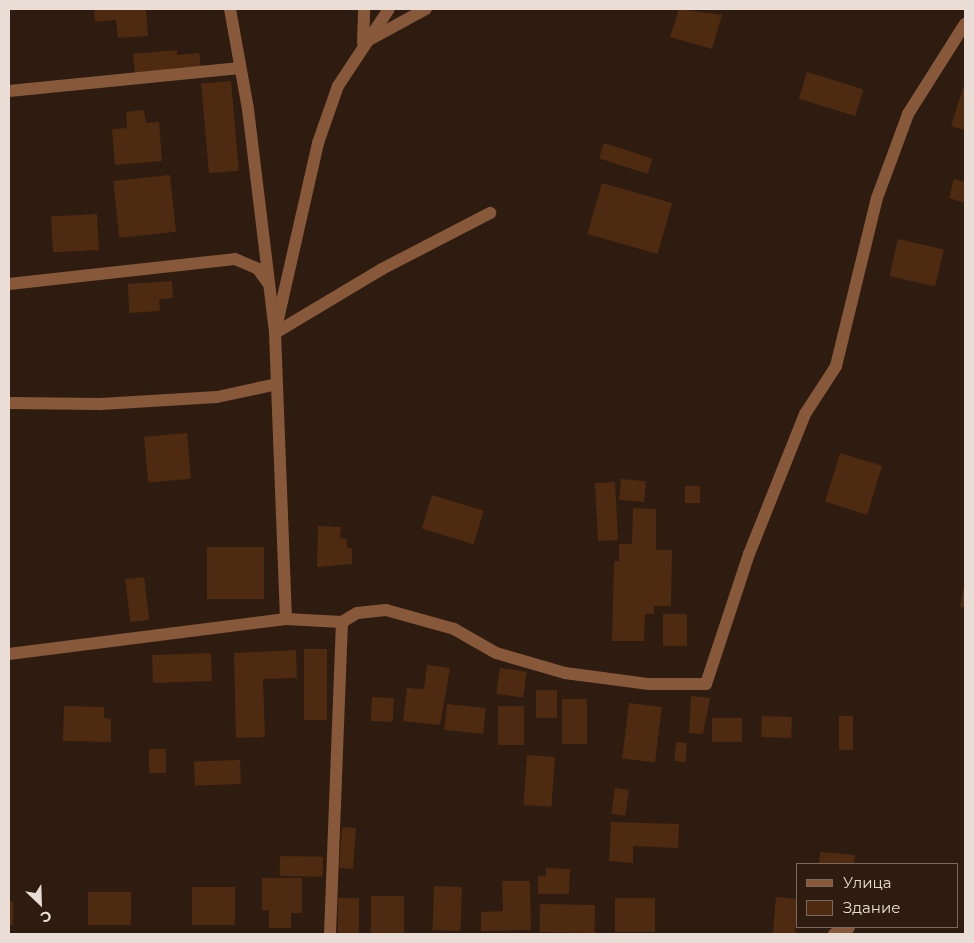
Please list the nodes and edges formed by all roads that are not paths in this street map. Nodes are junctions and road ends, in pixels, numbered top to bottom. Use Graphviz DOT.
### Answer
graph roads {
  1 [pos="230,9"];
  2 [pos="364,9"];
  3 [pos="389,9"];
  4 [pos="426,9"];
  5 [pos="965,24"];
  6 [pos="363,44"];
  7 [pos="240,68"];
  8 [pos="9,91"];
  9 [pos="490,213"];
  10 [pos="267,282"];
  11 [pos="9,284"];
  12 [pos="275,333"];
  13 [pos="277,384"];
  14 [pos="9,403"];
  15 [pos="286,619"];
  16 [pos="342,622"];
  17 [pos="9,654"];
  18 [pos="850,928"];
  19 [pos="330,934"];
  20 [pos="834,934"];
  1 -- 7 [label="street"];
  2 -- 6 [label="street"];
  3 -- 6 [label="street"];
  4 -- 6 [label="street"];
  5 -- 16 [label="street"];
  6 -- 12 [label="street"];
  7 -- 8 [label="street"];
  7 -- 10 [label="street"];
  9 -- 12 [label="street"];
  10 -- 11 [label="street"];
  10 -- 12 [label="street"];
  12 -- 13 [label="street"];
  13 -- 14 [label="street"];
  13 -- 15 [label="street"];
  15 -- 16 [label="street"];
  15 -- 17 [label="street"];
  16 -- 19 [label="street"];
  18 -- 20 [label="street"];
}
